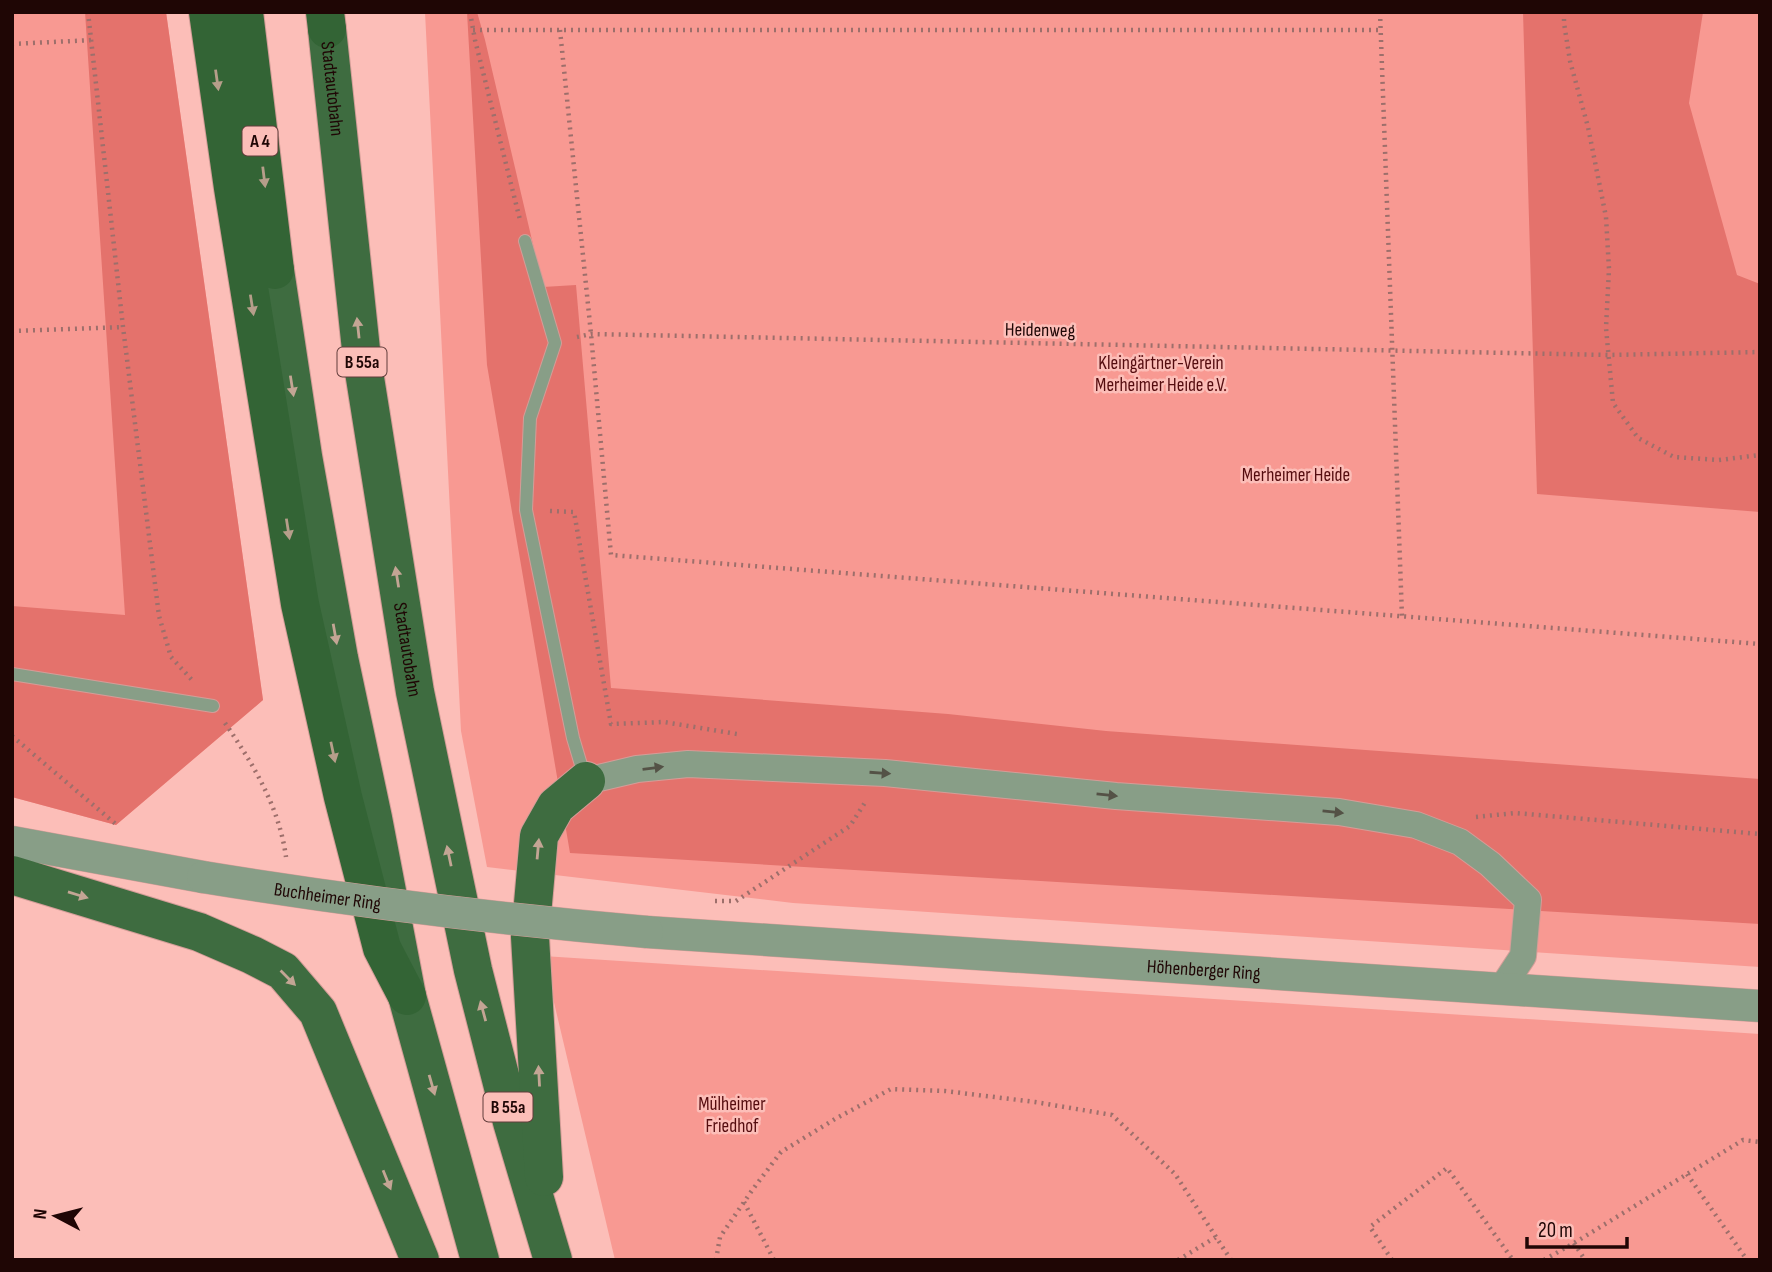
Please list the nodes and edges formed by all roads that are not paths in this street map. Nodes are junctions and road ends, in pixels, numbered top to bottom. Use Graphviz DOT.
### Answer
graph roads {
  1 [pos="208,12"];
  2 [pos="244,12"];
  3 [pos="327,18"];
  4 [pos="525,241"];
  5 [pos="12,674"];
  6 [pos="213,706"];
  7 [pos="586,781"];
  8 [pos="12,842"];
  9 [pos="12,875"];
  10 [pos="647,932"];
  11 [pos="1502,988"];
  12 [pos="407,996"];
  13 [pos="1760,1006"];
  14 [pos="551,1251"];
  15 [pos="420,1260"];
  16 [pos="480,1260"];
  1 -- 12 [label="highway, one-way"];
  2 -- 12 [label="highway, A 4, one-way"];
  14 -- 3 [label="highway, Stadtautobahn / B 55a, one-way"];
  4 -- 7 [label="lane"];
  5 -- 6 [label="lane"];
  7 -- 11 [label="street, one-way"];
  14 -- 7 [label="highway, one-way"];
  8 -- 10 [label="street, Buchheimer Ring, bridge"];
  9 -- 15 [label="highway, one-way"];
  10 -- 11 [label="street, Höhenberger Ring"];
  11 -- 13 [label="street, Höhenberger Ring"];
  12 -- 16 [label="highway, one-way"];
}
